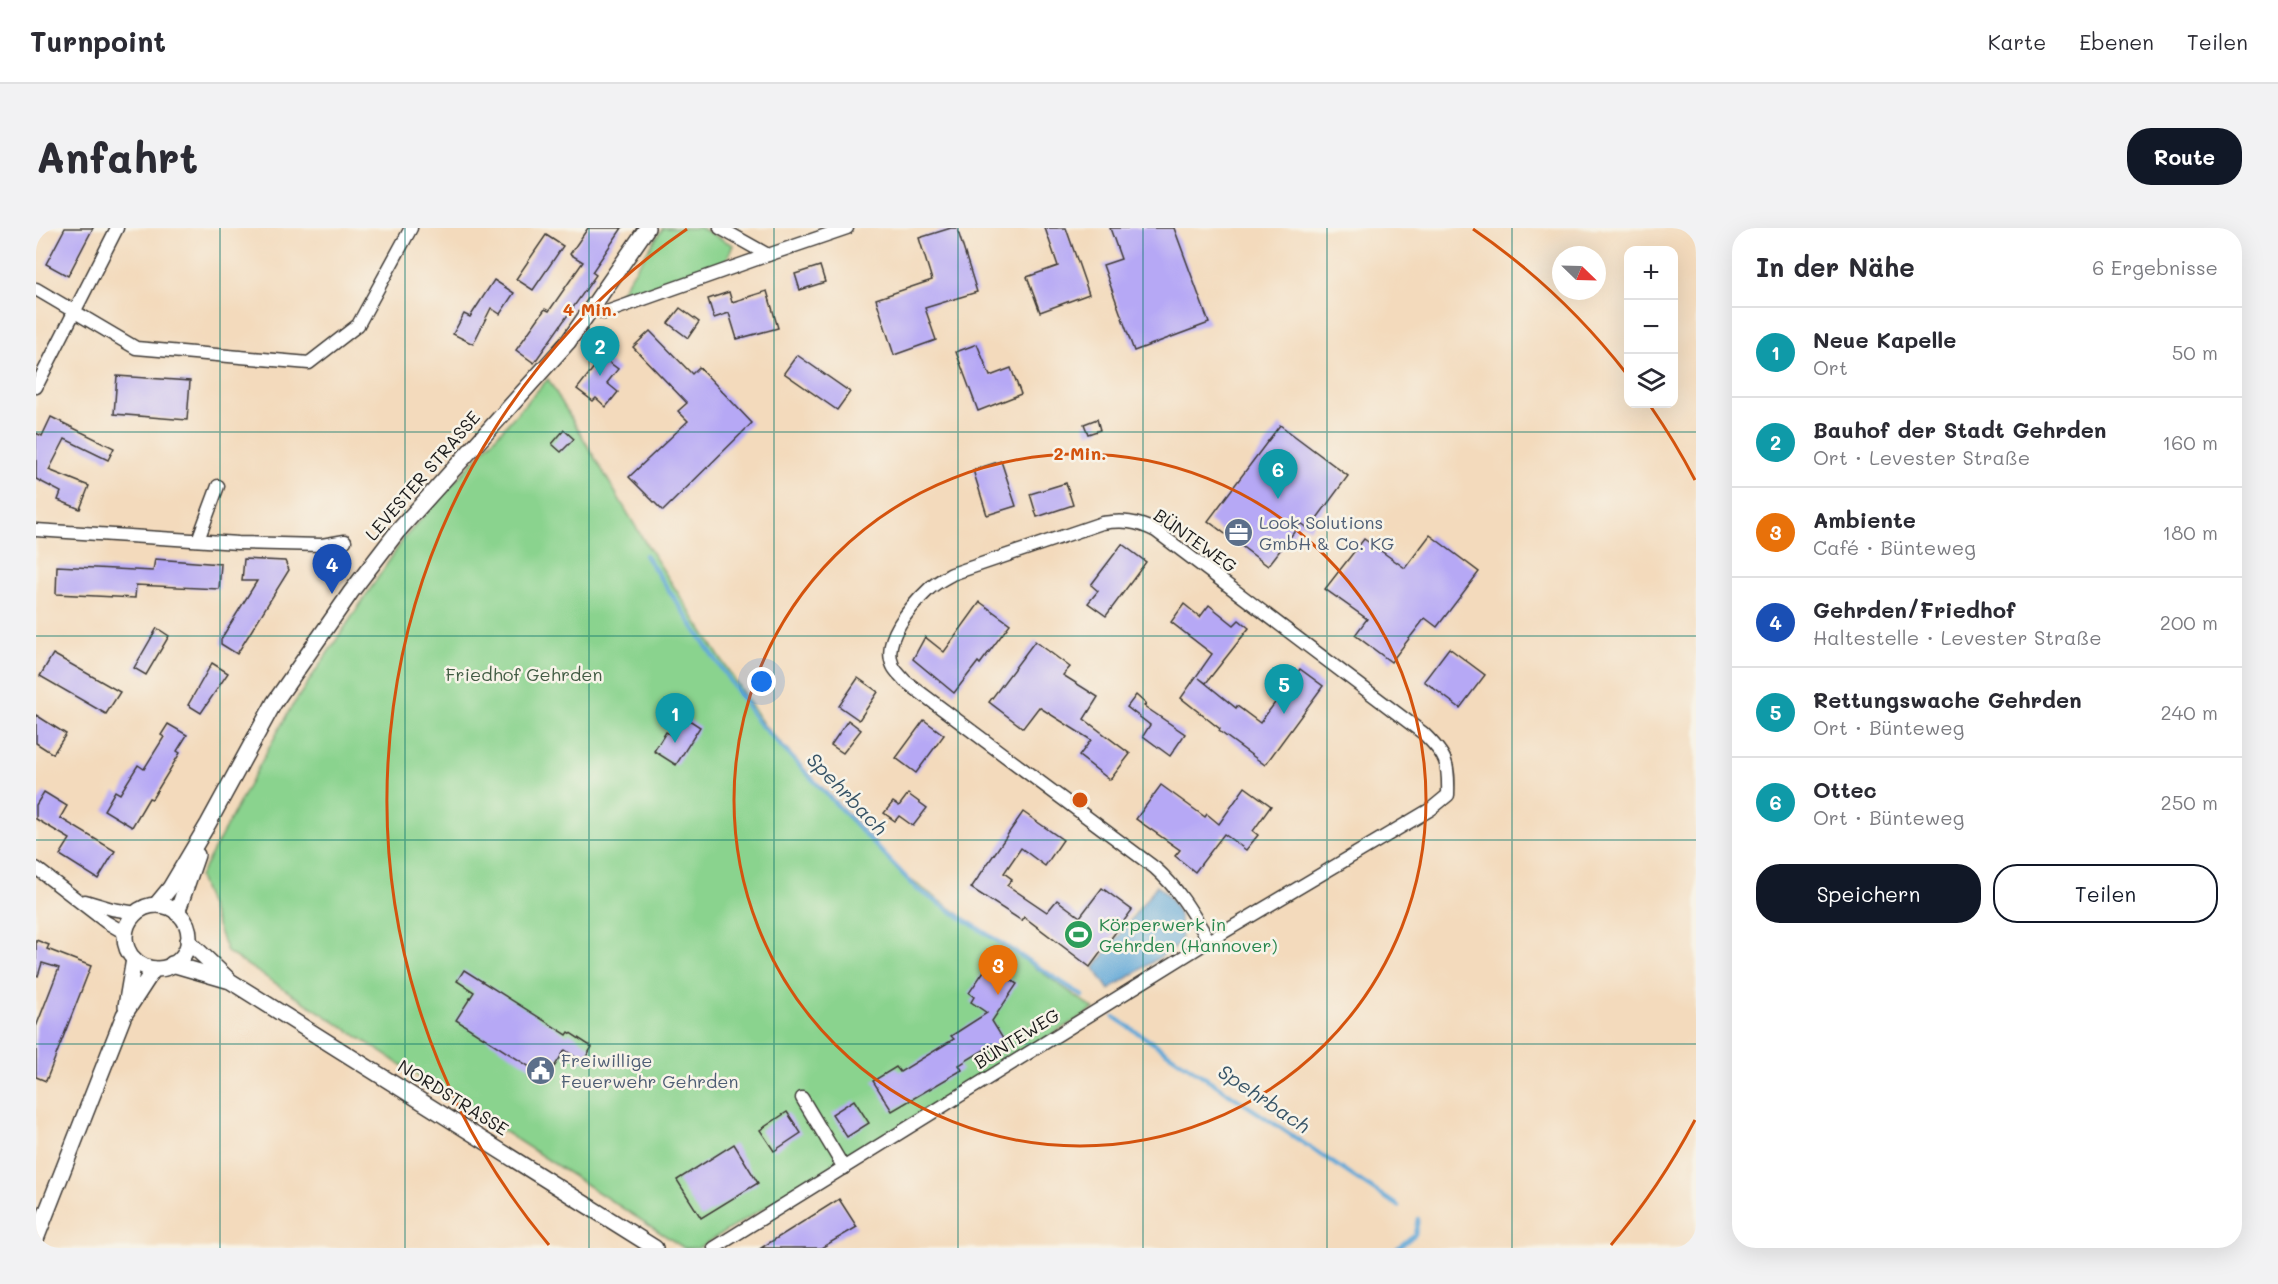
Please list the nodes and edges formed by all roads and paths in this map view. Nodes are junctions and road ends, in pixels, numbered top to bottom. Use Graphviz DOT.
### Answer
graph roads {
  1 [pos="117,228"];
  2 [pos="411,228"];
  3 [pos="647,228"];
  4 [pos="720,228"];
  5 [pos="847,228"];
  6 [pos="768,255"];
  7 [pos="36,289"];
  8 [pos="594,307"];
  9 [pos="73,311"];
  10 [pos="36,387"];
  11 [pos="218,486"];
  12 [pos="36,530"];
  13 [pos="198,540"];
  14 [pos="345,541"];
  15 [pos="208,824"];
  16 [pos="36,868"];
  17 [pos="78,899"];
  18 [pos="156,905"];
  19 [pos="136,913"];
  20 [pos="177,913"];
  21 [pos="125,933"];
  22 [pos="188,941"];
  23 [pos="1209,941"];
  24 [pos="134,959"];
  25 [pos="172,964"];
  26 [pos="154,969"];
  27 [pos="230,981"];
  28 [pos="124,1015"];
  29 [pos="802,1098"];
  30 [pos="844,1168"];
  31 [pos="36,1239"];
  32 [pos="655,1248"];
  33 [pos="714,1248"];
  1 -- 9 [label="street"];
  2 -- 9 [label="street"];
  3 -- 8 [label="street, LEVESTER STRASSE"];
  4 -- 6 [label="street"];
  5 -- 6 [label="street"];
  6 -- 8 [label="street"];
  7 -- 9 [label="street"];
  8 -- 15 [label="street, LEVESTER STRASSE"];
  9 -- 10 [label="street"];
  11 -- 13 [label="street"];
  12 -- 13 [label="street"];
  13 -- 14 [label="street"];
  15 -- 18 [label="street, LEVESTER STRASSE"];
  15 -- 20 [label="street, LEVESTER STRASSE"];
  16 -- 17 [label="street"];
  17 -- 19 [label="street"];
  17 -- 21 [label="street"];
  18 -- 19 [label="street"];
  18 -- 20 [label="street"];
  19 -- 21 [label="street"];
  20 -- 22 [label="street"];
  21 -- 24 [label="street"];
  22 -- 25 [label="street"];
  22 -- 27 [label="street, NORDSTRASSE"];
  23 -- 23 [label="street, BÜNTEWEG"];
  23 -- 30 [label="street, BÜNTEWEG"];
  24 -- 26 [label="street"];
  24 -- 28 [label="street"];
  25 -- 26 [label="street"];
  25 -- 27 [label="street, NORDSTRASSE"];
  26 -- 28 [label="street"];
  27 -- 32 [label="street, NORDSTRASSE"];
  28 -- 31 [label="street"];
  29 -- 30 [label="street"];
  30 -- 33 [label="street, BÜNTEWEG"];
}
